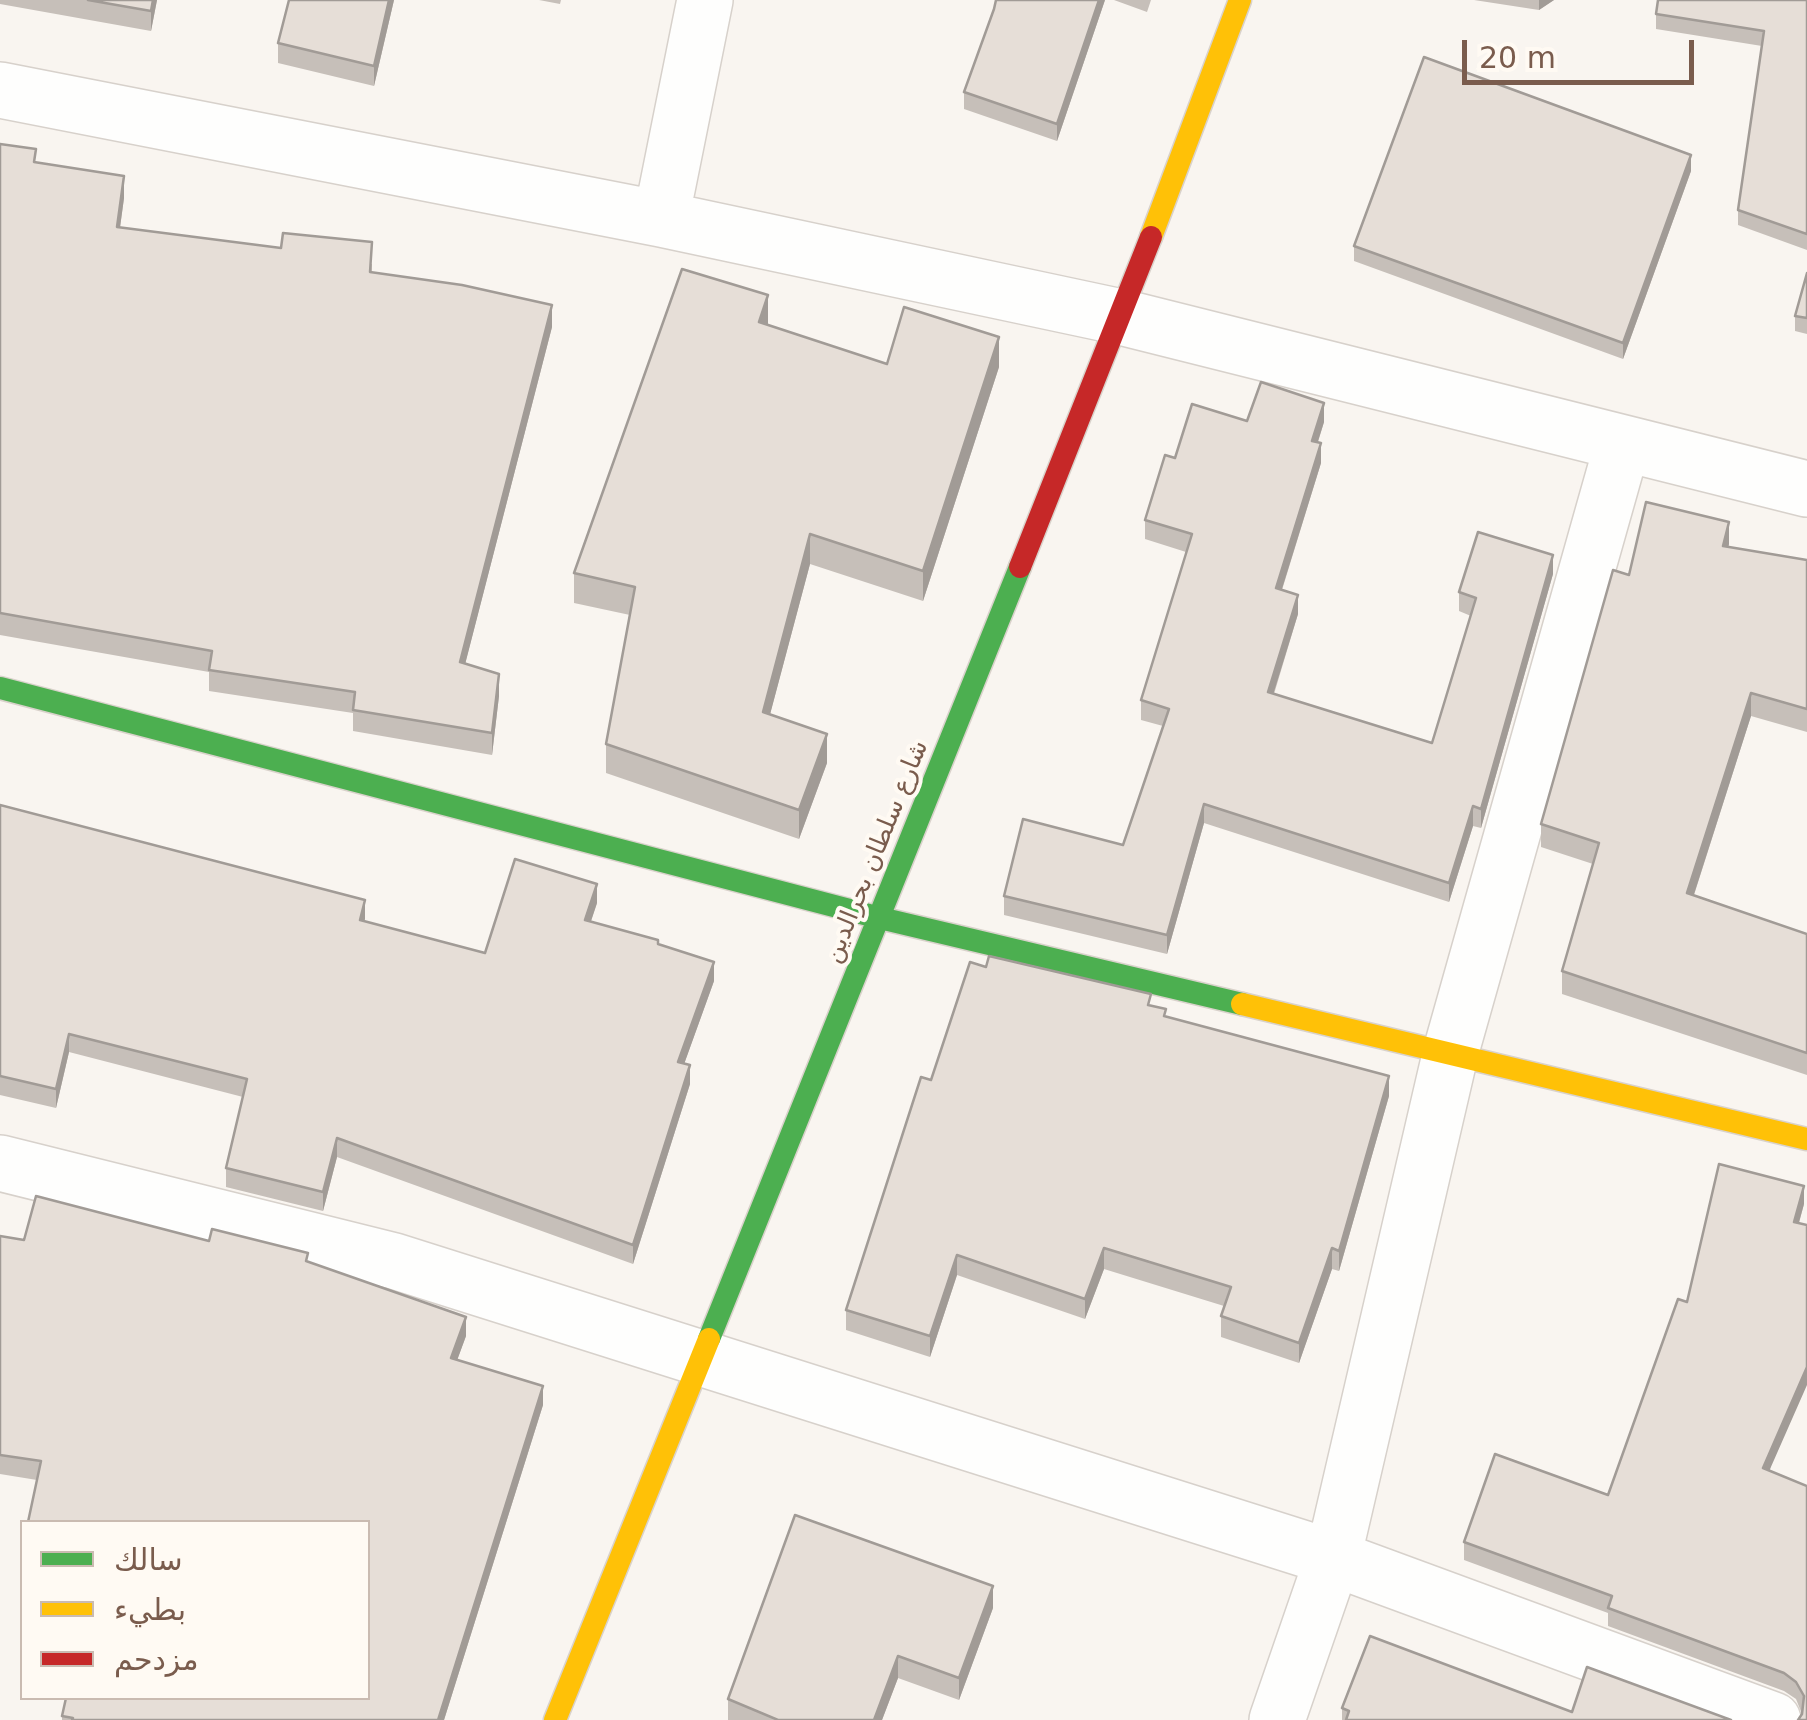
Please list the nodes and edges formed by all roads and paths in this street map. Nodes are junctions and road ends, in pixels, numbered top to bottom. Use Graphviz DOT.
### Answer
graph roads {
  1 [pos="705,0"];
  2 [pos="1240,0"];
  3 [pos="0,90"];
  4 [pos="661,219"];
  5 [pos="1120,317"];
  6 [pos="1622,446"];
  7 [pos="1807,489"];
  8 [pos="0,688"];
  9 [pos="880,918"];
  10 [pos="1451,1051"];
  11 [pos="1807,1139"];
  12 [pos="0,1163"];
  13 [pos="700,1358"];
  14 [pos="1333,1558"];
  15 [pos="554,1720"];
  16 [pos="1277,1720"];
  17 [pos="1773,1720"];
  1 -- 4 [label="street"];
  2 -- 5 [label="street, شارع سلطان بحرالدين"];
  3 -- 4 [label="street"];
  4 -- 5 [label="street"];
  5 -- 6 [label="street"];
  5 -- 9 [label="street, شارع سلطان بحرالدين"];
  6 -- 7 [label="street"];
  6 -- 10 [label="street"];
  8 -- 9 [label="street"];
  9 -- 10 [label="street"];
  9 -- 13 [label="street, شارع سلطان بحرالدين"];
  10 -- 11 [label="street"];
  10 -- 14 [label="street"];
  12 -- 13 [label="street"];
  13 -- 14 [label="street"];
  13 -- 15 [label="street, شارع سلطان بحرالدين"];
  14 -- 16 [label="street"];
  14 -- 17 [label="street"];
}
